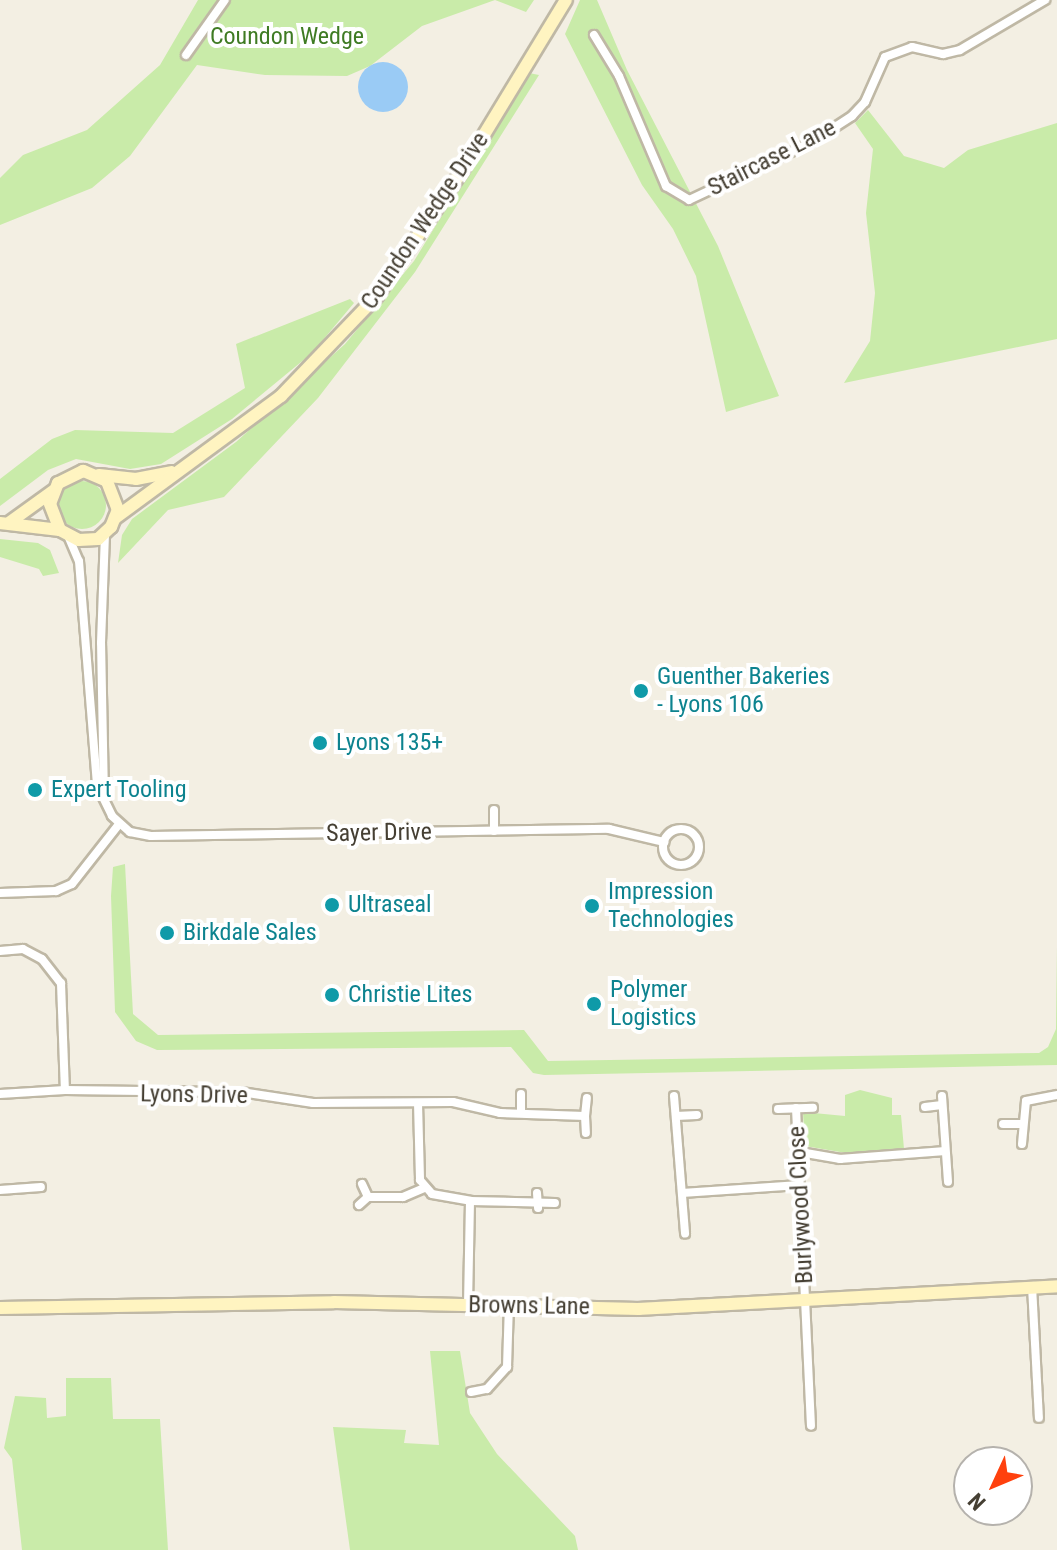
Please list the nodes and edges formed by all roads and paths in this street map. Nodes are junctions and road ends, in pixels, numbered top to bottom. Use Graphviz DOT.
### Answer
graph roads {
  1 [pos="225,0"];
  2 [pos="566,0"];
  3 [pos="1045,0"];
  4 [pos="594,35"];
  5 [pos="186,55"];
  6 [pos="174,471"];
  7 [pos="99,475"];
  8 [pos="53,491"];
  9 [pos="115,518"];
  10 [pos="5,522"];
  11 [pos="64,534"];
  12 [pos="105,534"];
  13 [pos="105,806"];
  14 [pos="494,810"];
  15 [pos="119,824"];
  16 [pos="494,831"];
  17 [pos="664,842"];
  18 [pos="0,893"];
  19 [pos="0,951"];
  20 [pos="65,1090"];
  21 [pos="0,1094"];
  22 [pos="521,1094"];
  23 [pos="1057,1095"];
  24 [pos="674,1096"];
  25 [pos="587,1098"];
  26 [pos="418,1103"];
  27 [pos="925,1107"];
  28 [pos="796,1108"];
  29 [pos="813,1108"];
  30 [pos="778,1109"];
  31 [pos="521,1113"];
  32 [pos="697,1115"];
  33 [pos="585,1116"];
  34 [pos="676,1116"];
  35 [pos="1003,1124"];
  36 [pos="1021,1124"];
  37 [pos="586,1133"];
  38 [pos="1022,1144"];
  39 [pos="945,1151"];
  40 [pos="800,1152"];
  41 [pos="948,1182"];
  42 [pos="362,1184"];
  43 [pos="800,1185"];
  44 [pos="41,1187"];
  45 [pos="424,1188"];
  46 [pos="0,1190"];
  47 [pos="682,1193"];
  48 [pos="368,1197"];
  49 [pos="470,1201"];
  50 [pos="555,1203"];
  51 [pos="359,1205"];
  52 [pos="685,1234"];
  53 [pos="1032,1286"];
  54 [pos="1057,1286"];
  55 [pos="805,1301"];
  56 [pos="468,1304"];
  57 [pos="509,1305"];
  58 [pos="0,1308"];
  59 [pos="471,1392"];
  60 [pos="1039,1418"];
  61 [pos="811,1426"];
  1 -- 5 [label="street"];
  2 -- 6 [label="main road, Coundon Wedge Drive"];
  3 -- 4 [label="street, Staircase Lane"];
  6 -- 7 [label="main road, Coundon Wedge Drive"];
  6 -- 9 [label="main road, Coundon Wedge Drive"];
  7 -- 8 [label="main road, Coundon Wedge Drive"];
  7 -- 9 [label="main road"];
  8 -- 10 [label="main road, Coundon Wedge Drive"];
  8 -- 11 [label="main road"];
  9 -- 12 [label="main road, Coundon Wedge Drive"];
  10 -- 11 [label="main road, Coundon Wedge Drive"];
  11 -- 12 [label="main road, Coundon Wedge Drive"];
  11 -- 13 [label="street"];
  12 -- 13 [label="street"];
  13 -- 15 [label="street"];
  14 -- 16 [label="street"];
  15 -- 16 [label="street, Sayer Drive"];
  15 -- 18 [label="street"];
  16 -- 17 [label="street, Sayer Drive"];
  17 -- 17 [label="street"];
  19 -- 20 [label="street"];
  20 -- 21 [label="street, Lyons Drive"];
  20 -- 26 [label="street, Lyons Drive"];
  22 -- 31 [label="street"];
  23 -- 36 [label="street"];
  24 -- 34 [label="street"];
  25 -- 33 [label="street"];
  26 -- 31 [label="street, Lyons Drive"];
  26 -- 45 [label="street"];
  27 -- 39 [label="street"];
  28 -- 29 [label="street, Burlywood Close"];
  28 -- 30 [label="street, Burlywood Close"];
  28 -- 40 [label="street, Burlywood Close"];
  31 -- 33 [label="street, Lyons Drive"];
  32 -- 34 [label="street"];
  33 -- 37 [label="street"];
  34 -- 47 [label="street"];
  35 -- 36 [label="street"];
  36 -- 38 [label="street"];
  39 -- 40 [label="street"];
  39 -- 41 [label="street"];
  40 -- 43 [label="street, Burlywood Close"];
  42 -- 48 [label="street"];
  43 -- 47 [label="street"];
  43 -- 55 [label="street, Burlywood Close"];
  44 -- 46 [label="street"];
  45 -- 48 [label="street"];
  45 -- 49 [label="street"];
  47 -- 52 [label="street"];
  48 -- 51 [label="street"];
  49 -- 50 [label="street"];
  49 -- 56 [label="street"];
  53 -- 54 [label="main road, Browns Lane"];
  53 -- 55 [label="main road, Browns Lane"];
  53 -- 60 [label="street"];
  55 -- 57 [label="main road, Browns Lane"];
  55 -- 61 [label="street, Burlywood Close"];
  56 -- 57 [label="main road, Browns Lane"];
  56 -- 58 [label="main road, Browns Lane"];
  57 -- 59 [label="street"];
}
